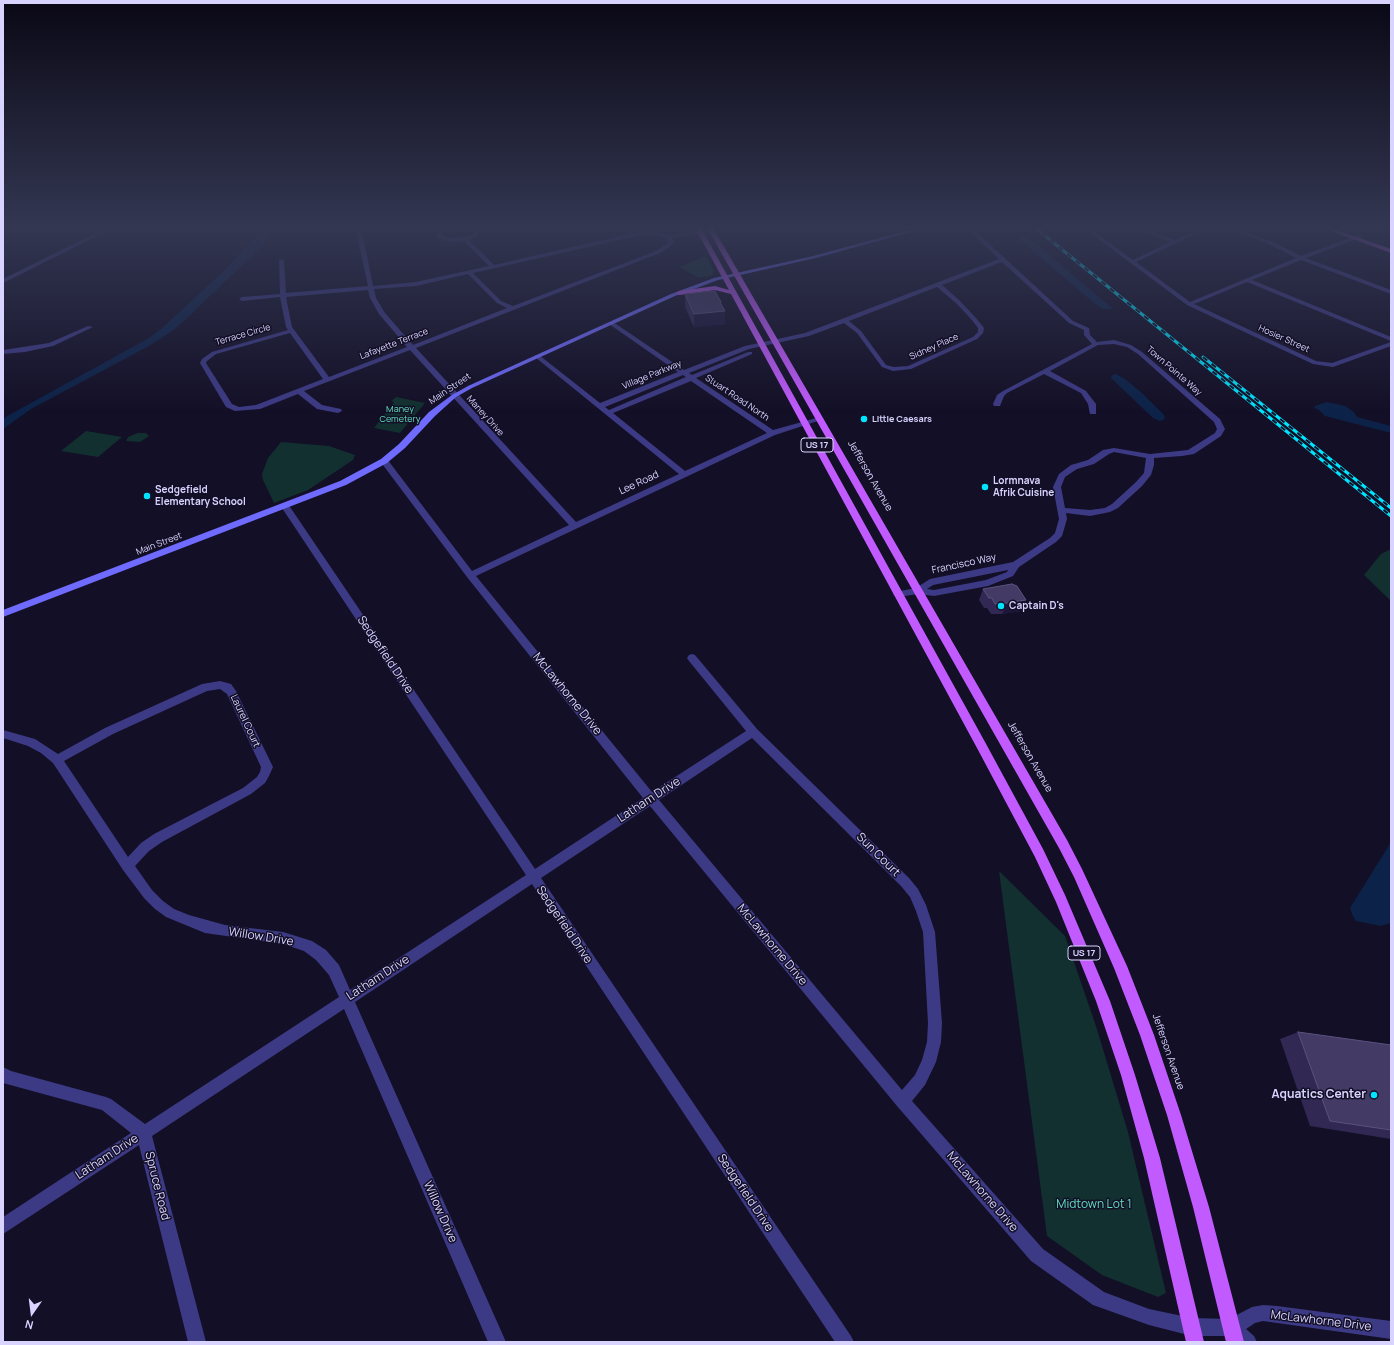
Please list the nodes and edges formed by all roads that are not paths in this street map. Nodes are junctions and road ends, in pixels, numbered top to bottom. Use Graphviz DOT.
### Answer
graph roads {
  1 [pos="371,288"];
  2 [pos="283,289"];
  3 [pos="363,289"];
  4 [pos="486,289"];
  5 [pos="562,289"];
  6 [pos="691,289"];
  7 [pos="709,289"];
  8 [pos="718,289"];
  9 [pos="732,289"];
  10 [pos="745,289"];
  11 [pos="925,289"];
  12 [pos="943,289"];
  13 [pos="1036,289"];
  14 [pos="1168,289"];
  15 [pos="1225,289"];
  16 [pos="1268,289"];
  17 [pos="679,293"];
  18 [pos="734,293"];
  19 [pos="283,296"];
  20 [pos="242,299"];
  21 [pos="1189,304"];
  22 [pos="512,308"];
  23 [pos="845,321"];
  24 [pos="611,323"];
  25 [pos="90,328"];
  26 [pos="291,331"];
  27 [pos="1391,339"];
  28 [pos="776,342"];
  29 [pos="1096,344"];
  30 [pos="1391,344"];
  31 [pos="762,345"];
  32 [pos="412,347"];
  33 [pos="3,352"];
  34 [pos="538,356"];
  35 [pos="712,361"];
  36 [pos="719,367"];
  37 [pos="1044,371"];
  38 [pos="683,372"];
  39 [pos="692,378"];
  40 [pos="327,379"];
  41 [pos="298,390"];
  42 [pos="454,396"];
  43 [pos="227,403"];
  44 [pos="997,404"];
  45 [pos="600,406"];
  46 [pos="338,411"];
  47 [pos="1092,412"];
  48 [pos="608,413"];
  49 [pos="820,419"];
  50 [pos="804,422"];
  51 [pos="772,433"];
  52 [pos="1150,456"];
  53 [pos="384,461"];
  54 [pos="684,474"];
  55 [pos="285,506"];
  56 [pos="1062,510"];
  57 [pos="574,526"];
  58 [pos="470,575"];
  59 [pos="918,591"];
  60 [pos="898,594"];
  61 [pos="3,614"];
  62 [pos="692,658"];
  63 [pos="753,732"];
  64 [pos="3,734"];
  65 [pos="57,760"];
  66 [pos="651,799"];
  67 [pos="127,866"];
  68 [pos="532,877"];
  69 [pos="347,999"];
  70 [pos="3,1074"];
  71 [pos="902,1101"];
  72 [pos="144,1133"];
  73 [pos="3,1226"];
  74 [pos="1391,1330"];
  75 [pos="1193,1335"];
  76 [pos="1233,1335"];
  77 [pos="197,1342"];
  78 [pos="498,1342"];
  79 [pos="845,1342"];
  80 [pos="1248,1342"];
  1 -- 32 [label="street, Maney Drive"];
  2 -- 19 [label="street"];
  3 -- 19 [label="street"];
  4 -- 22 [label="street"];
  5 -- 22 [label="street, Lafayette Terrace"];
  6 -- 17 [label="main road, Main Street"];
  7 -- 17 [label="main road"];
  8 -- 18 [label="main road"];
  9 -- 18 [label="main road, US 17"];
  10 -- 28 [label="main road, Jefferson Avenue / US 17"];
  11 -- 23 [label="street, Village Parkway"];
  12 -- 23 [label="street, Sidney Place"];
  13 -- 29 [label="street"];
  14 -- 21 [label="street, Hosier Street"];
  15 -- 21 [label="street"];
  16 -- 27 [label="street"];
  17 -- 24 [label="main road, Main Street"];
  18 -- 31 [label="main road, US 17"];
  19 -- 20 [label="street"];
  19 -- 26 [label="street"];
  21 -- 30 [label="street, Hosier Street"];
  22 -- 32 [label="street, Lafayette Terrace"];
  23 -- 28 [label="street, Village Parkway"];
  24 -- 34 [label="main road, Main Street"];
  24 -- 38 [label="street, Stuart Road North"];
  25 -- 33 [label="street"];
  26 -- 40 [label="street"];
  26 -- 43 [label="street, Terrace Circle"];
  28 -- 31 [label="street, Village Parkway"];
  28 -- 49 [label="main road, Jefferson Avenue / US 17"];
  29 -- 37 [label="street, Town Pointe Way"];
  29 -- 52 [label="street, Town Pointe Way"];
  31 -- 35 [label="street, Village Parkway"];
  31 -- 36 [label="street, Village Parkway"];
  31 -- 50 [label="main road, US 17"];
  32 -- 40 [label="street, Lafayette Terrace"];
  32 -- 42 [label="street, Maney Drive"];
  34 -- 42 [label="main road, Main Street"];
  34 -- 45 [label="street"];
  35 -- 36 [label="street"];
  35 -- 38 [label="street, Village Parkway"];
  36 -- 39 [label="street, Village Parkway"];
  37 -- 44 [label="street, Town Pointe Way"];
  37 -- 47 [label="street"];
  38 -- 39 [label="street, Stuart Road North"];
  38 -- 45 [label="street, Village Parkway"];
  39 -- 48 [label="street, Village Parkway"];
  39 -- 51 [label="street, Stuart Road North"];
  40 -- 41 [label="street, Lafayette Terrace"];
  41 -- 43 [label="street, Lafayette Terrace"];
  41 -- 46 [label="street"];
  42 -- 53 [label="main road, Main Street"];
  42 -- 57 [label="street, Maney Drive"];
  45 -- 48 [label="street"];
  48 -- 54 [label="street"];
  49 -- 50 [label="street, Lee Road"];
  49 -- 59 [label="main road, Jefferson Avenue / US 17"];
  50 -- 51 [label="street, Lee Road"];
  50 -- 60 [label="main road, US 17"];
  51 -- 54 [label="street, Lee Road"];
  52 -- 56 [label="street"];
  52 -- 56 [label="street, Francisco Way"];
  53 -- 55 [label="main road, Main Street"];
  53 -- 58 [label="street, McLawhorne Drive"];
  54 -- 57 [label="street, Lee Road"];
  55 -- 61 [label="main road, Main Street"];
  55 -- 68 [label="street, Sedgefield Drive"];
  56 -- 59 [label="street, Francisco Way"];
  57 -- 58 [label="street, Lee Road"];
  58 -- 66 [label="street, McLawhorne Drive"];
  59 -- 60 [label="street, Francisco Way"];
  59 -- 76 [label="main road, Jefferson Avenue / US 17"];
  60 -- 75 [label="main road, US 17"];
  62 -- 63 [label="street, Sun Court"];
  63 -- 66 [label="street, Latham Drive"];
  63 -- 71 [label="street, Sun Court"];
  64 -- 65 [label="street, Willow Drive"];
  65 -- 67 [label="street, Willow Drive"];
  65 -- 67 [label="street, Laurel Court"];
  66 -- 68 [label="street, Latham Drive"];
  66 -- 71 [label="street, McLawhorne Drive"];
  67 -- 69 [label="street, Willow Drive"];
  68 -- 69 [label="street, Latham Drive"];
  68 -- 79 [label="street, Sedgefield Drive"];
  69 -- 72 [label="street, Latham Drive"];
  69 -- 78 [label="street, Willow Drive"];
  70 -- 72 [label="street"];
  71 -- 75 [label="street, McLawhorne Drive"];
  72 -- 73 [label="street, Latham Drive"];
  72 -- 77 [label="street, Spruce Road"];
  74 -- 76 [label="street, McLawhorne Drive"];
  75 -- 76 [label="street, McLawhorne Drive"];
  76 -- 80 [label="street"];
}
